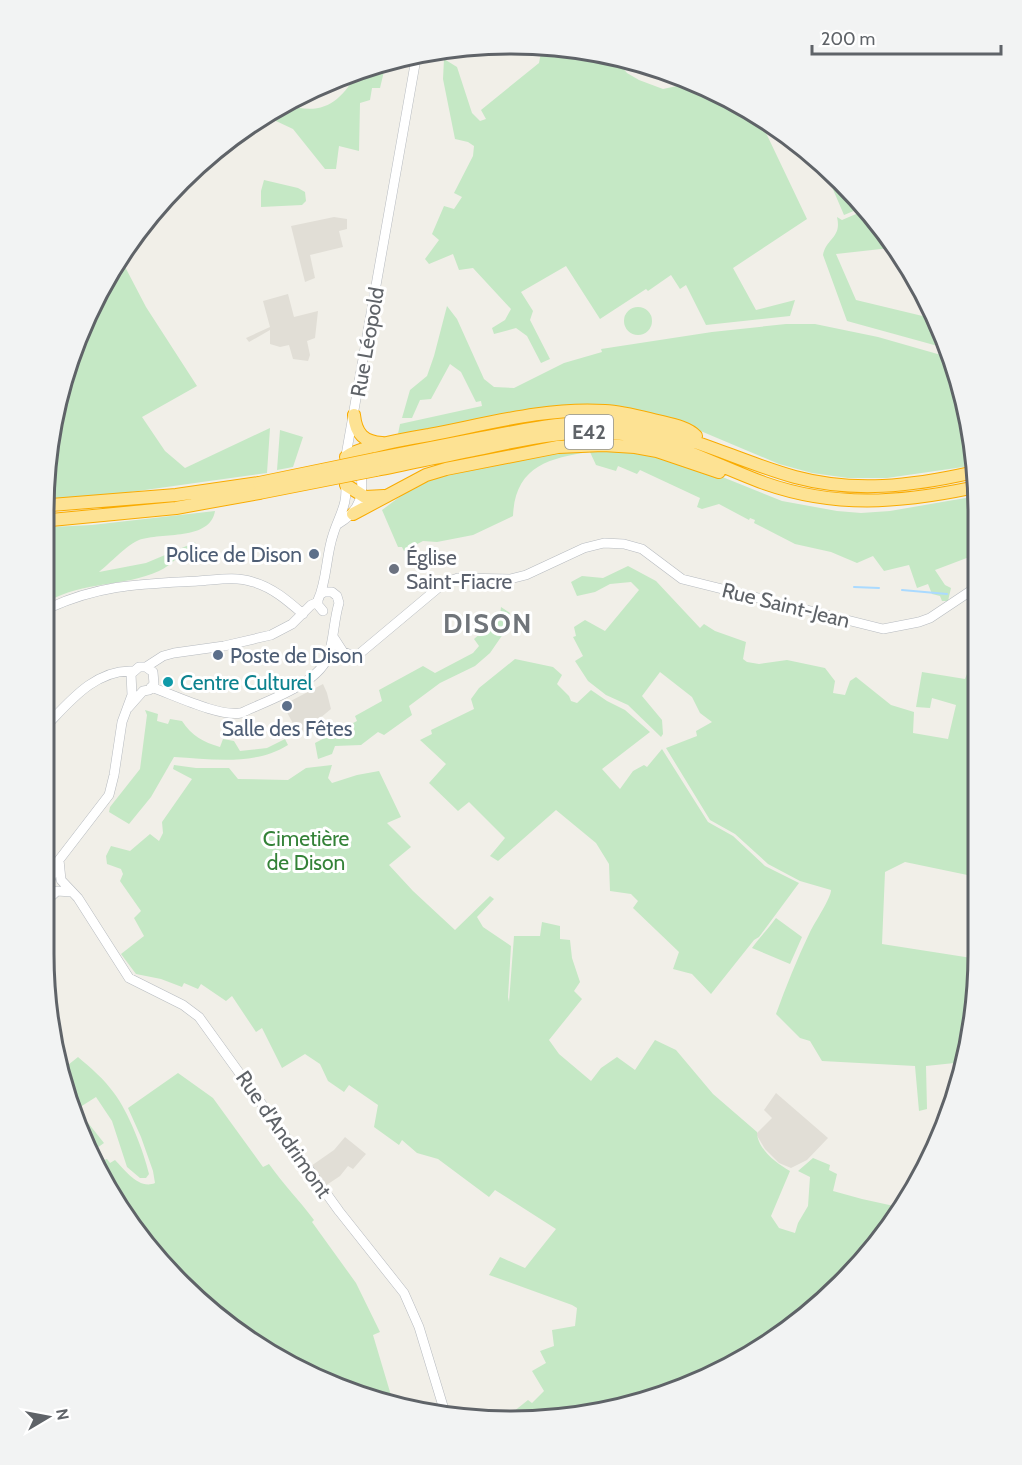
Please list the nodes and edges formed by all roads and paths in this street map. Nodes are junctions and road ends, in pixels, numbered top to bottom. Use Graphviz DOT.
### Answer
graph roads {
  1 [pos="415,65"];
  2 [pos="354,415"];
  3 [pos="386,443"];
  4 [pos="703,444"];
  5 [pos="350,454"];
  6 [pos="375,465"];
  7 [pos="966,474"];
  8 [pos="346,485"];
  9 [pos="259,488"];
  10 [pos="967,489"];
  11 [pos="795,492"];
  12 [pos="361,495"];
  13 [pos="388,495"];
  14 [pos="54,505"];
  15 [pos="353,514"];
  16 [pos="54,520"];
  17 [pos="338,524"];
  18 [pos="328,565"];
  19 [pos="332,592"];
  20 [pos="968,593"];
  21 [pos="286,600"];
  22 [pos="316,600"];
  23 [pos="54,606"];
  24 [pos="337,609"];
  25 [pos="323,611"];
  26 [pos="303,614"];
  27 [pos="334,638"];
  28 [pos="355,656"];
  29 [pos="328,657"];
  30 [pos="146,667"];
  31 [pos="133,671"];
  32 [pos="133,687"];
  33 [pos="147,689"];
  34 [pos="128,708"];
  35 [pos="54,718"];
  36 [pos="58,862"];
  37 [pos="54,866"];
  38 [pos="54,873"];
  39 [pos="54,892"];
  40 [pos="72,892"];
  41 [pos="443,1406"];
  1 -- 2 [label="street, Rue Léopold"];
  2 -- 3 [label="highway"];
  2 -- 5 [label="street, Rue Léopold"];
  3 -- 4 [label="highway"];
  3 -- 5 [label="highway"];
  4 -- 6 [label="highway, E42"];
  4 -- 7 [label="highway, E42"];
  5 -- 8 [label="street, Rue Léopold"];
  5 -- 12 [label="street, Rue Léopold"];
  6 -- 9 [label="highway, E42, bridge"];
  6 -- 11 [label="highway, E42"];
  8 -- 12 [label="highway"];
  8 -- 17 [label="street, Rue Léopold"];
  9 -- 14 [label="highway, E42"];
  9 -- 16 [label="highway, E42"];
  10 -- 11 [label="highway, E42"];
  11 -- 13 [label="highway"];
  12 -- 13 [label="highway"];
  12 -- 15 [label="street, Rue Léopold"];
  13 -- 15 [label="highway"];
  15 -- 17 [label="street"];
  17 -- 18 [label="street, Rue Léopold"];
  18 -- 19 [label="street, Rue Léopold"];
  18 -- 22 [label="street, Rue Léopold"];
  19 -- 22 [label="street"];
  19 -- 24 [label="street"];
  20 -- 28 [label="street, Rue Saint-Jean"];
  21 -- 22 [label="street"];
  21 -- 23 [label="street"];
  21 -- 26 [label="street"];
  22 -- 25 [label="street"];
  22 -- 26 [label="street"];
  24 -- 25 [label="street"];
  24 -- 27 [label="street"];
  25 -- 26 [label="street"];
  26 -- 30 [label="street"];
  27 -- 28 [label="street"];
  27 -- 29 [label="street"];
  28 -- 29 [label="street"];
  29 -- 33 [label="street"];
  30 -- 31 [label="street"];
  30 -- 33 [label="street"];
  31 -- 32 [label="street"];
  31 -- 35 [label="street"];
  32 -- 33 [label="street"];
  32 -- 34 [label="street"];
  33 -- 34 [label="street"];
  34 -- 36 [label="street"];
  36 -- 37 [label="street"];
  36 -- 38 [label="street"];
  36 -- 40 [label="street, Rue d'Andrimont"];
  39 -- 40 [label="street"];
  40 -- 41 [label="street, Rue d'Andrimont"];
}
